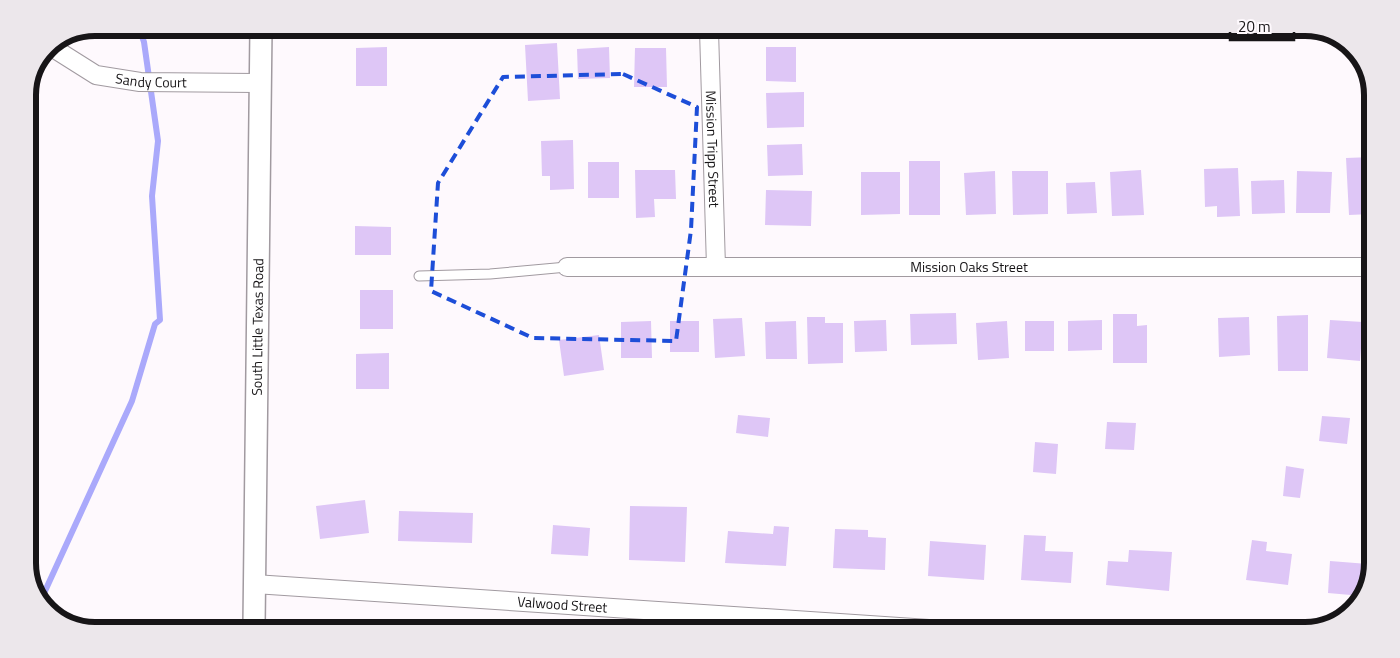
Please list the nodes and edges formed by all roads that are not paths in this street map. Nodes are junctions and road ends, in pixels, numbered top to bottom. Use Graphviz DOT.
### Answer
graph roads {
  1 [pos="261,36"];
  2 [pos="709,36"];
  3 [pos="57,50"];
  4 [pos="261,82"];
  5 [pos="567,267"];
  6 [pos="716,267"];
  7 [pos="1364,267"];
  8 [pos="419,276"];
  9 [pos="254,584"];
  10 [pos="254,622"];
  11 [pos="816,622"];
  1 -- 4 [label="street, South Little Texas Road"];
  2 -- 6 [label="street, Mission Tripp Street"];
  3 -- 4 [label="street, Sandy Court"];
  4 -- 9 [label="street, South Little Texas Road"];
  5 -- 6 [label="street, Mission Oaks Street"];
  5 -- 8 [label="lane"];
  6 -- 7 [label="street, Mission Oaks Street"];
  9 -- 10 [label="street, South Little Texas Road"];
  9 -- 11 [label="street, Valwood Street"];
}
